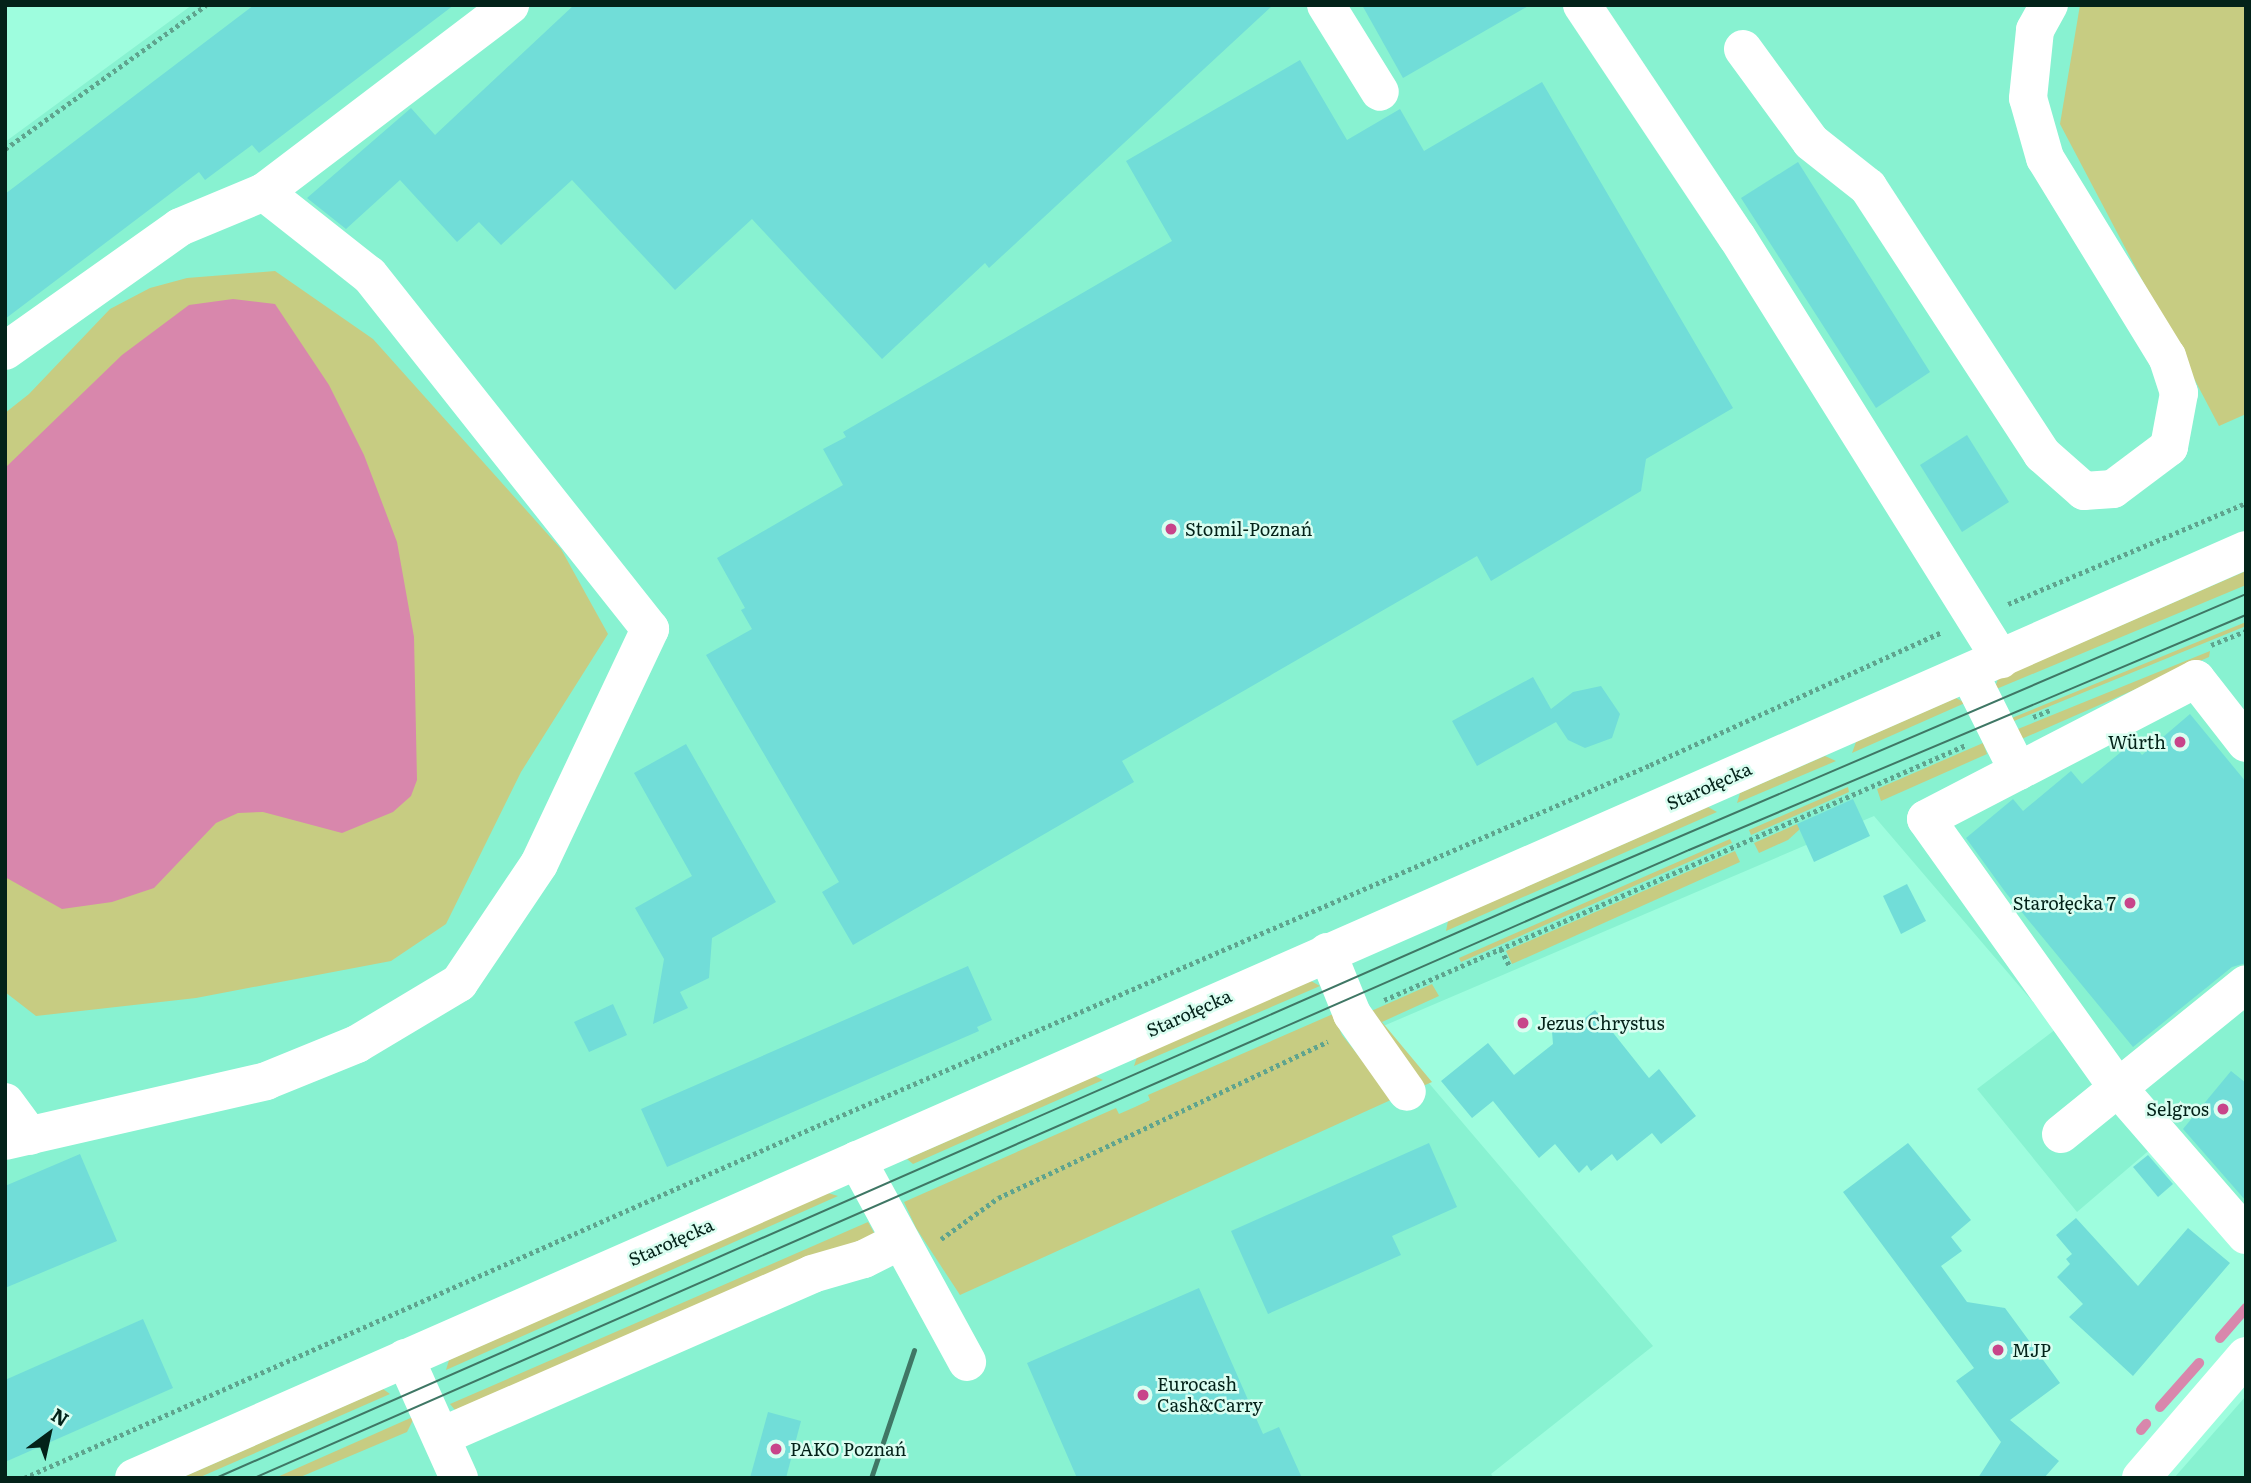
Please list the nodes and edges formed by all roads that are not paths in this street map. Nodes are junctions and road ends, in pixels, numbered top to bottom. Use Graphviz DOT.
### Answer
graph roads {
  1 [pos="510,5"];
  2 [pos="1326,5"];
  3 [pos="1582,5"];
  4 [pos="2049,5"];
  5 [pos="1743,49"];
  6 [pos="1380,92"];
  7 [pos="264,192"];
  8 [pos="5,351"];
  9 [pos="2246,550"];
  10 [pos="1985,666"];
  11 [pos="2246,743"];
  12 [pos="2018,771"];
  13 [pos="1327,952"];
  14 [pos="2246,984"];
  15 [pos="2118,1088"];
  16 [pos="1407,1092"];
  17 [pos="5,1102"];
  18 [pos="2061,1134"];
  19 [pos="18,1138"];
  20 [pos="857,1160"];
  21 [pos="2246,1235"];
  22 [pos="905,1250"];
  23 [pos="2246,1356"];
  24 [pos="405,1358"];
  25 [pos="967,1362"];
  26 [pos="442,1436"];
  27 [pos="134,1478"];
  28 [pos="459,1478"];
  29 [pos="2141,1478"];
  1 -- 7 [label="street"];
  2 -- 6 [label="street"];
  3 -- 10 [label="street"];
  4 -- 5 [label="street"];
  7 -- 8 [label="street"];
  7 -- 19 [label="street"];
  9 -- 10 [label="street, Starołęcka"];
  10 -- 12 [label="street"];
  10 -- 13 [label="street, Starołęcka"];
  11 -- 12 [label="street"];
  12 -- 15 [label="street"];
  13 -- 16 [label="street"];
  13 -- 20 [label="street, Starołęcka"];
  14 -- 15 [label="street"];
  15 -- 18 [label="street"];
  15 -- 21 [label="street"];
  17 -- 19 [label="street"];
  20 -- 22 [label="street"];
  20 -- 24 [label="street, Starołęcka"];
  22 -- 25 [label="street"];
  22 -- 26 [label="street"];
  23 -- 29 [label="street"];
  24 -- 26 [label="street"];
  24 -- 27 [label="street, Starołęcka"];
  26 -- 28 [label="street"];
}
